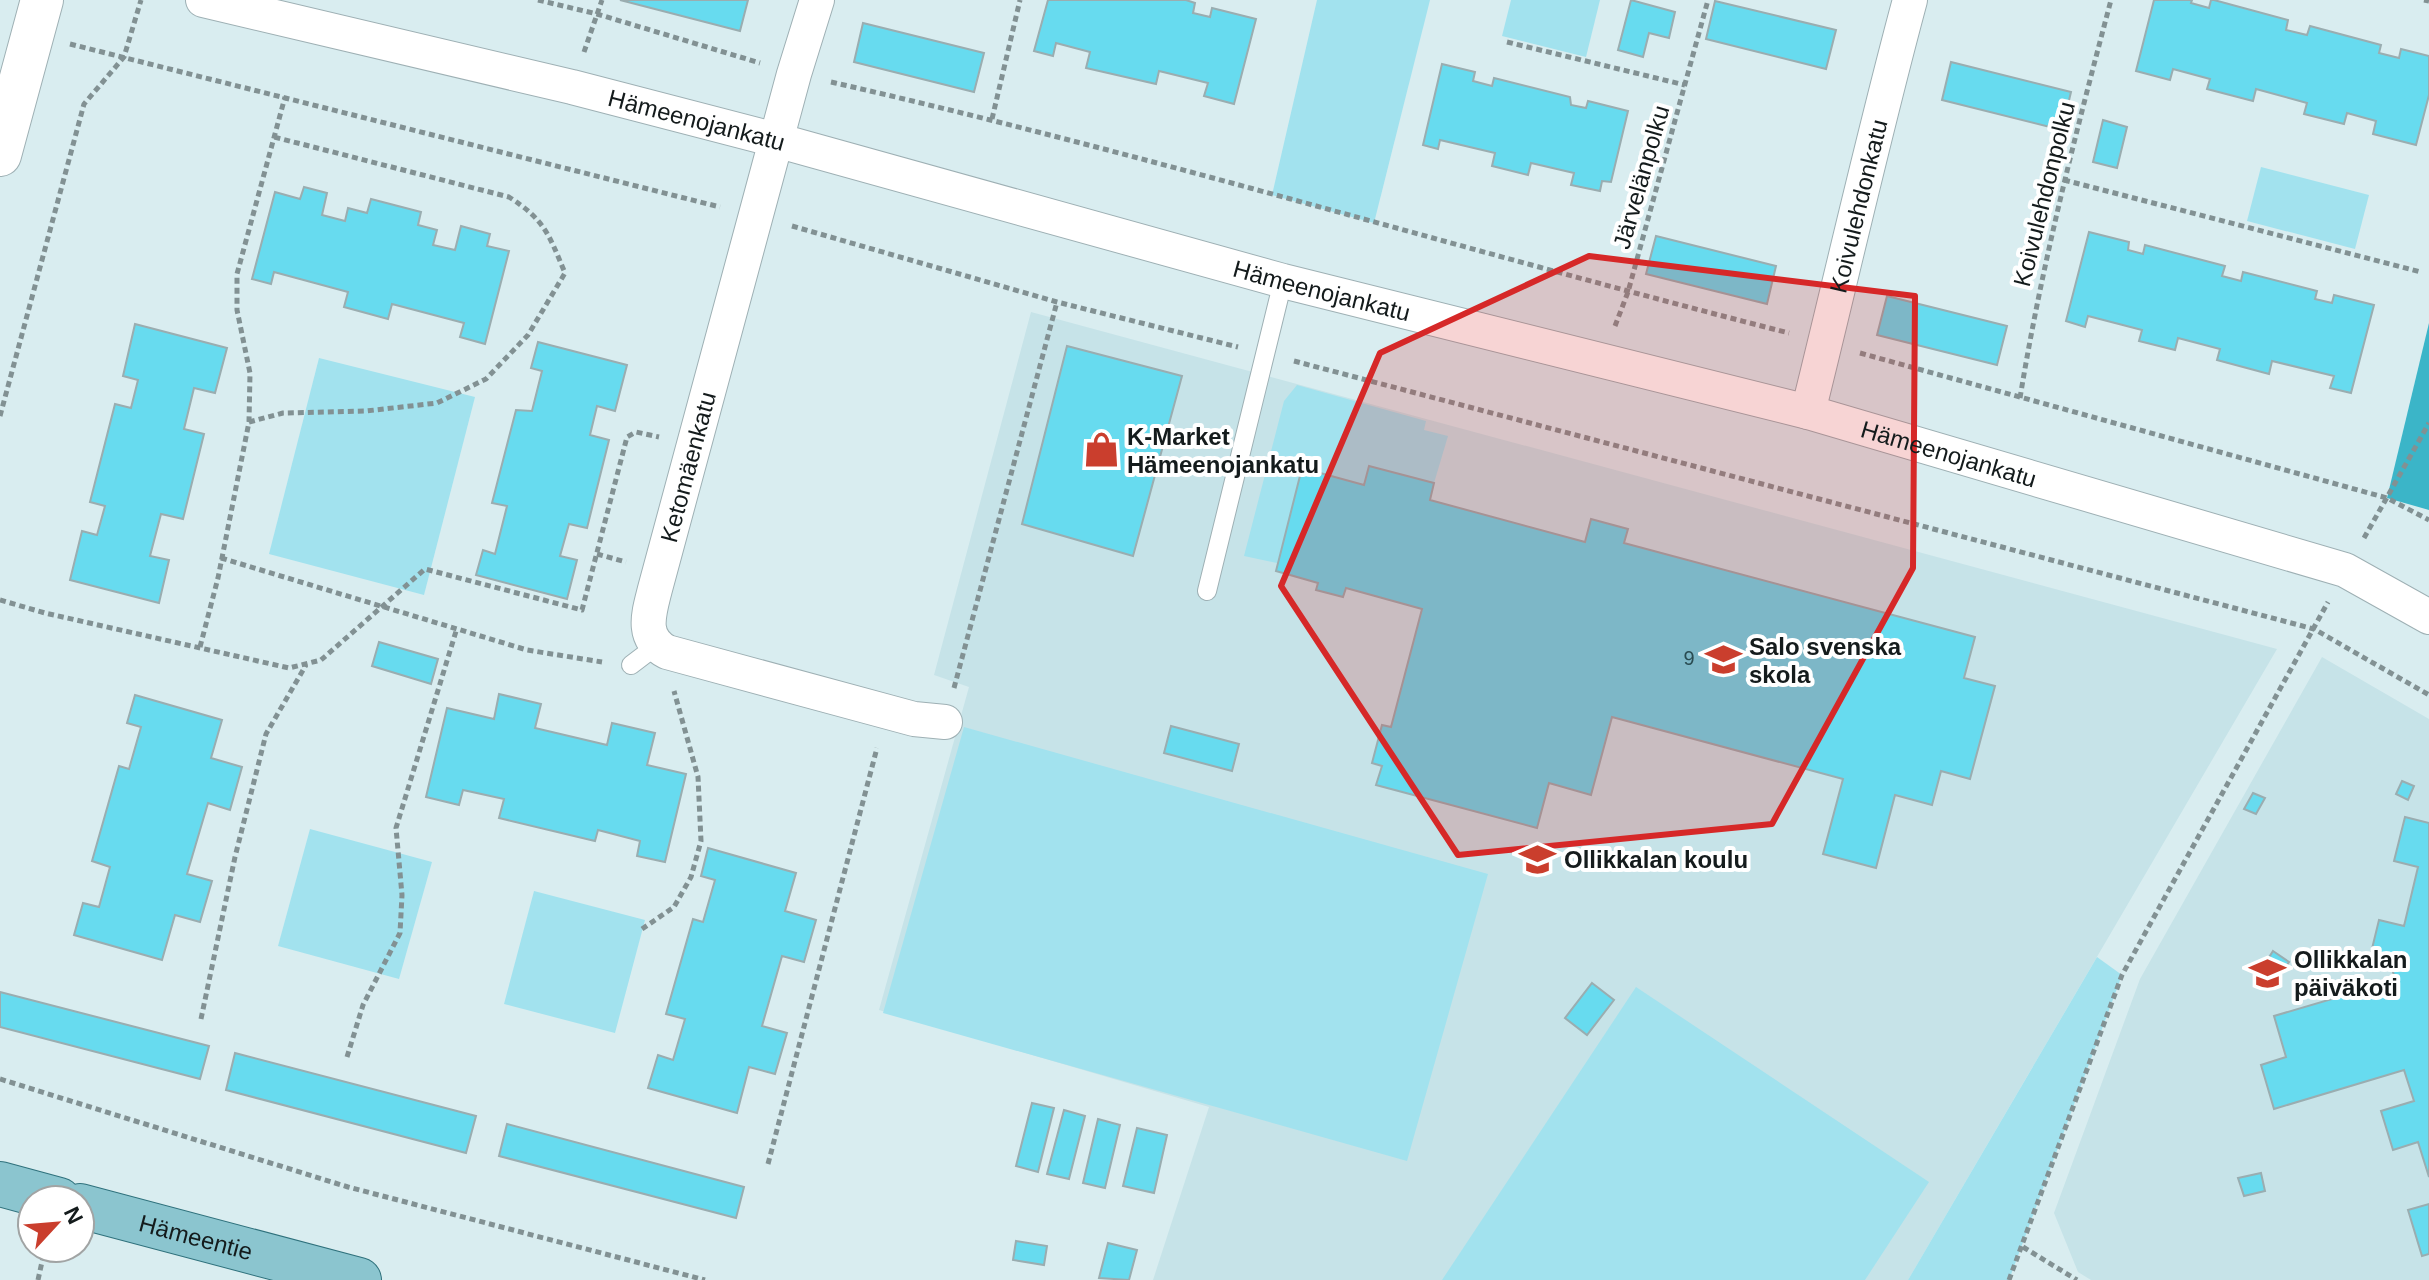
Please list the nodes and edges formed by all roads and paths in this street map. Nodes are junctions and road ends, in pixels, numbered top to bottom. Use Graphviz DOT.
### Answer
graph roads {
  1 [pos="141,0"];
  2 [pos="203,0"];
  3 [pos="538,0"];
  4 [pos="602,0"];
  5 [pos="817,0"];
  6 [pos="1020,0"];
  7 [pos="1708,0"];
  8 [pos="1910,0"];
  9 [pos="2111,0"];
  10 [pos="597,14"];
  11 [pos="37,17"];
  12 [pos="1507,42"];
  13 [pos="124,57"];
  14 [pos="794,74"];
  15 [pos="1685,85"];
  16 [pos="572,87"];
  17 [pos="285,97"];
  18 [pos="992,119"];
  19 [pos="274,137"];
  20 [pos="776,140"];
  21 [pos="0,155"];
  22 [pos="2064,180"];
  23 [pos="755,215"];
  24 [pos="2421,272"];
  25 [pos="1283,281"];
  26 [pos="1628,292"];
  27 [pos="1057,302"];
  28 [pos="1825,343"];
  29 [pos="1266,354"];
  30 [pos="1602,362"];
  31 [pos="2020,398"];
  32 [pos="1808,412"];
  33 [pos="0,416"];
  34 [pos="249,422"];
  35 [pos="2429,423"];
  36 [pos="671,440"];
  37 [pos="2387,498"];
  38 [pos="2429,520"];
  39 [pos="597,554"];
  40 [pos="221,558"];
  41 [pos="638,565"];
  42 [pos="2345,570"];
  43 [pos="1207,591"];
  44 [pos="0,600"];
  45 [pos="382,606"];
  46 [pos="2429,617"];
  47 [pos="457,628"];
  48 [pos="2314,629"];
  49 [pos="200,647"];
  50 [pos="644,656"];
  51 [pos="307,664"];
  52 [pos="2429,695"];
  53 [pos="945,722"];
  54 [pos="880,736"];
  55 [pos="642,929"];
  56 [pos="201,1019"];
  57 [pos="347,1057"];
  58 [pos="0,1079"];
  59 [pos="768,1164"];
  60 [pos="96,1210"];
  61 [pos="2023,1247"];
  62 [pos="359,1280"];
  63 [pos="705,1280"];
  64 [pos="2009,1280"];
  65 [pos="2077,1280"];
  1 -- 13 [label="path"];
  2 -- 16 [label="street, Hämeenojankatu"];
  3 -- 10 [label="path"];
  4 -- 10 [label="path"];
  5 -- 14 [label="street, Ketomäenkatu"];
  6 -- 18 [label="path"];
  7 -- 15 [label="path, Järvelänpolku"];
  8 -- 28 [label="street, Koivulehdonkatu"];
  9 -- 22 [label="path, Koivulehdonpolku"];
  10 -- 14 [label="path"];
  10 -- 16 [label="path"];
  11 -- 13 [label="path"];
  11 -- 21 [label="street"];
  12 -- 15 [label="path"];
  13 -- 17 [label="path"];
  13 -- 33 [label="path"];
  14 -- 18 [label="path"];
  14 -- 20 [label="street, Ketomäenkatu"];
  15 -- 26 [label="path, Järvelänpolku"];
  16 -- 20 [label="street, Hämeenojankatu"];
  17 -- 19 [label="path"];
  17 -- 23 [label="path"];
  18 -- 26 [label="path"];
  19 -- 34 [label="path"];
  19 -- 34 [label="path"];
  20 -- 23 [label="street, Ketomäenkatu"];
  20 -- 25 [label="street, Hämeenojankatu"];
  22 -- 24 [label="path"];
  22 -- 31 [label="path, Koivulehdonpolku"];
  23 -- 27 [label="path"];
  23 -- 50 [label="street, Ketomäenkatu"];
  25 -- 29 [label="lane"];
  25 -- 30 [label="street, Hämeenojankatu"];
  26 -- 28 [label="path"];
  26 -- 30 [label="path, Järvelänpolku"];
  27 -- 29 [label="path"];
  27 -- 53 [label="path"];
  28 -- 31 [label="path"];
  28 -- 32 [label="street, Koivulehdonkatu"];
  29 -- 43 [label="lane"];
  29 -- 48 [label="path"];
  30 -- 32 [label="street, Hämeenojankatu"];
  31 -- 37 [label="path"];
  32 -- 42 [label="street, Hämeenojankatu"];
  34 -- 40 [label="path"];
  35 -- 37 [label="path"];
  36 -- 39 [label="path"];
  37 -- 38 [label="path"];
  37 -- 42 [label="path"];
  39 -- 41 [label="path"];
  39 -- 45 [label="path"];
  40 -- 45 [label="path"];
  40 -- 49 [label="path"];
  42 -- 46 [label="street, Hämeenojankatu"];
  42 -- 48 [label="path"];
  44 -- 49 [label="path"];
  45 -- 47 [label="path"];
  45 -- 51 [label="path"];
  47 -- 50 [label="path"];
  47 -- 57 [label="path"];
  48 -- 52 [label="path"];
  48 -- 61 [label="path"];
  49 -- 51 [label="path"];
  50 -- 53 [label="street"];
  50 -- 55 [label="path"];
  51 -- 56 [label="path"];
  54 -- 59 [label="path"];
  58 -- 63 [label="path"];
  60 -- 62 [label="main road, Hämeentie"];
  61 -- 64 [label="path"];
  61 -- 65 [label="path"];
}
